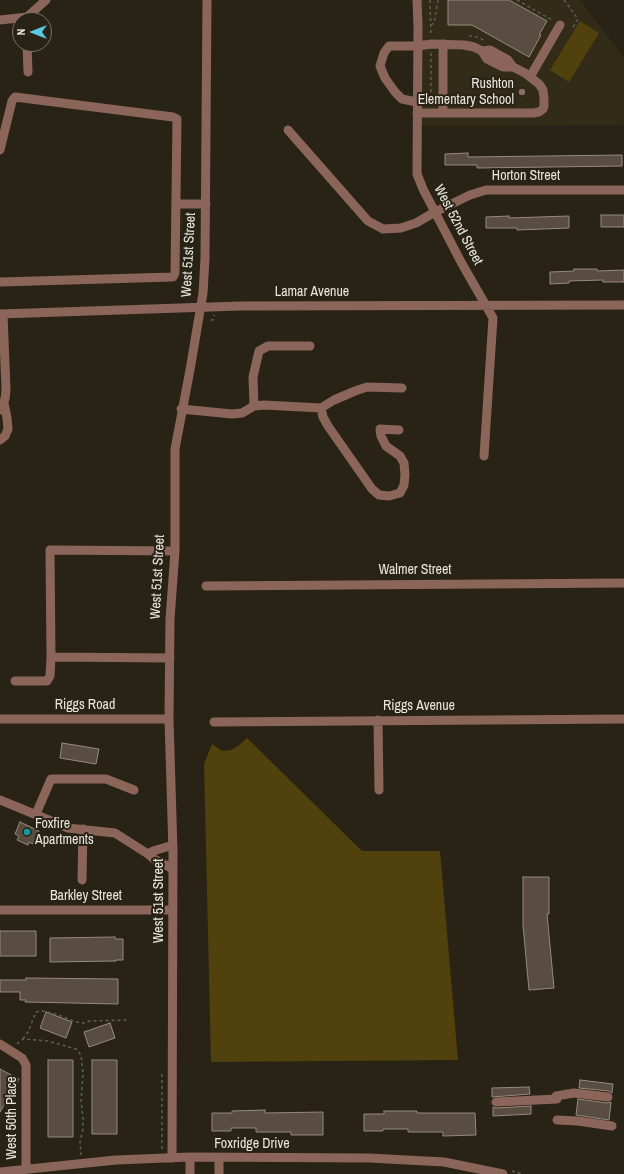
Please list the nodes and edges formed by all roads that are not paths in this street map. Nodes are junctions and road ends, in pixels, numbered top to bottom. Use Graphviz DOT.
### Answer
graph roads {
  1 [pos="46,0"];
  2 [pos="207,0"];
  3 [pos="417,0"];
  4 [pos="33,12"];
  5 [pos="12,19"];
  6 [pos="0,20"];
  7 [pos="560,25"];
  8 [pos="443,44"];
  9 [pos="418,46"];
  10 [pos="27,52"];
  11 [pos="28,72"];
  12 [pos="530,77"];
  13 [pos="417,102"];
  14 [pos="417,112"];
  15 [pos="443,112"];
  16 [pos="288,130"];
  17 [pos="0,150"];
  18 [pos="624,190"];
  19 [pos="176,204"];
  20 [pos="206,204"];
  21 [pos="435,212"];
  22 [pos="0,282"];
  23 [pos="624,305"];
  24 [pos="485,306"];
  25 [pos="201,307"];
  26 [pos="2,314"];
  27 [pos="310,346"];
  28 [pos="402,388"];
  29 [pos="254,406"];
  30 [pos="2,407"];
  31 [pos="321,408"];
  32 [pos="181,409"];
  33 [pos="399,430"];
  34 [pos="0,440"];
  35 [pos="484,456"];
  36 [pos="174,551"];
  37 [pos="624,583"];
  38 [pos="206,586"];
  39 [pos="51,657"];
  40 [pos="170,658"];
  41 [pos="16,681"];
  42 [pos="624,718"];
  43 [pos="0,719"];
  44 [pos="169,719"];
  45 [pos="378,720"];
  46 [pos="214,722"];
  47 [pos="134,790"];
  48 [pos="379,790"];
  49 [pos="0,800"];
  50 [pos="36,814"];
  51 [pos="83,829"];
  52 [pos="173,845"];
  53 [pos="148,854"];
  54 [pos="173,868"];
  55 [pos="82,880"];
  56 [pos="0,910"];
  57 [pos="173,910"];
  58 [pos="0,1044"];
  59 [pos="608,1097"];
  60 [pos="496,1102"];
  61 [pos="557,1120"];
  62 [pos="612,1126"];
  63 [pos="172,1158"];
  64 [pos="190,1158"];
  65 [pos="219,1158"];
  66 [pos="26,1168"];
  67 [pos="54,1170"];
  68 [pos="0,1172"];
  69 [pos="481,1172"];
  70 [pos="190,1174"];
  71 [pos="219,1174"];
  72 [pos="502,1174"];
  1 -- 4 [label="street"];
  2 -- 20 [label="street, West 51st Street"];
  3 -- 9 [label="street, West 52nd Street"];
  5 -- 6 [label="street"];
  7 -- 12 [label="street"];
  8 -- 9 [label="street"];
  8 -- 12 [label="street"];
  8 -- 15 [label="street"];
  9 -- 13 [label="street, West 52nd Street"];
  9 -- 13 [label="street"];
  10 -- 11 [label="street"];
  12 -- 15 [label="street"];
  13 -- 14 [label="street, West 52nd Street"];
  14 -- 15 [label="street"];
  14 -- 21 [label="street, West 52nd Street"];
  16 -- 21 [label="street, Horton Street"];
  17 -- 19 [label="street"];
  18 -- 21 [label="street, Horton Street"];
  19 -- 20 [label="street"];
  19 -- 22 [label="street"];
  20 -- 25 [label="street, West 51st Street"];
  21 -- 24 [label="street, West 52nd Street"];
  23 -- 24 [label="street, Lamar Avenue"];
  24 -- 25 [label="street, Lamar Avenue"];
  24 -- 35 [label="street, West 52nd Street"];
  25 -- 26 [label="street, Lamar Avenue"];
  25 -- 32 [label="street, West 51st Street"];
  26 -- 30 [label="street"];
  27 -- 29 [label="street"];
  28 -- 31 [label="street"];
  29 -- 31 [label="street"];
  29 -- 32 [label="street"];
  30 -- 34 [label="street"];
  31 -- 33 [label="street"];
  32 -- 36 [label="street, West 51st Street"];
  36 -- 39 [label="street"];
  36 -- 40 [label="street, West 51st Street"];
  37 -- 38 [label="street, Walmer Street"];
  39 -- 40 [label="street"];
  39 -- 41 [label="street"];
  40 -- 44 [label="street, West 51st Street"];
  42 -- 45 [label="street, Riggs Avenue"];
  43 -- 44 [label="street, Riggs Road"];
  44 -- 52 [label="street, West 51st Street"];
  45 -- 46 [label="street, Riggs Avenue"];
  45 -- 48 [label="street"];
  47 -- 50 [label="street"];
  49 -- 50 [label="street"];
  50 -- 51 [label="street"];
  51 -- 53 [label="street"];
  51 -- 55 [label="street"];
  52 -- 53 [label="street"];
  52 -- 54 [label="street, West 51st Street"];
  53 -- 54 [label="street"];
  54 -- 57 [label="street, West 51st Street"];
  56 -- 57 [label="street, Barkley Street"];
  57 -- 63 [label="street, West 51st Street"];
  58 -- 66 [label="street, West 50th Place"];
  59 -- 60 [label="street"];
  61 -- 62 [label="street"];
  63 -- 64 [label="street, Foxridge Drive"];
  63 -- 67 [label="street, Foxridge Drive"];
  64 -- 65 [label="street, Foxridge Drive"];
  64 -- 70 [label="street"];
  65 -- 69 [label="street, Foxridge Drive"];
  65 -- 71 [label="street"];
  66 -- 67 [label="street, Foxridge Drive"];
  66 -- 68 [label="street, Foxridge Drive"];
  69 -- 72 [label="street, Foxridge Drive"];
}
